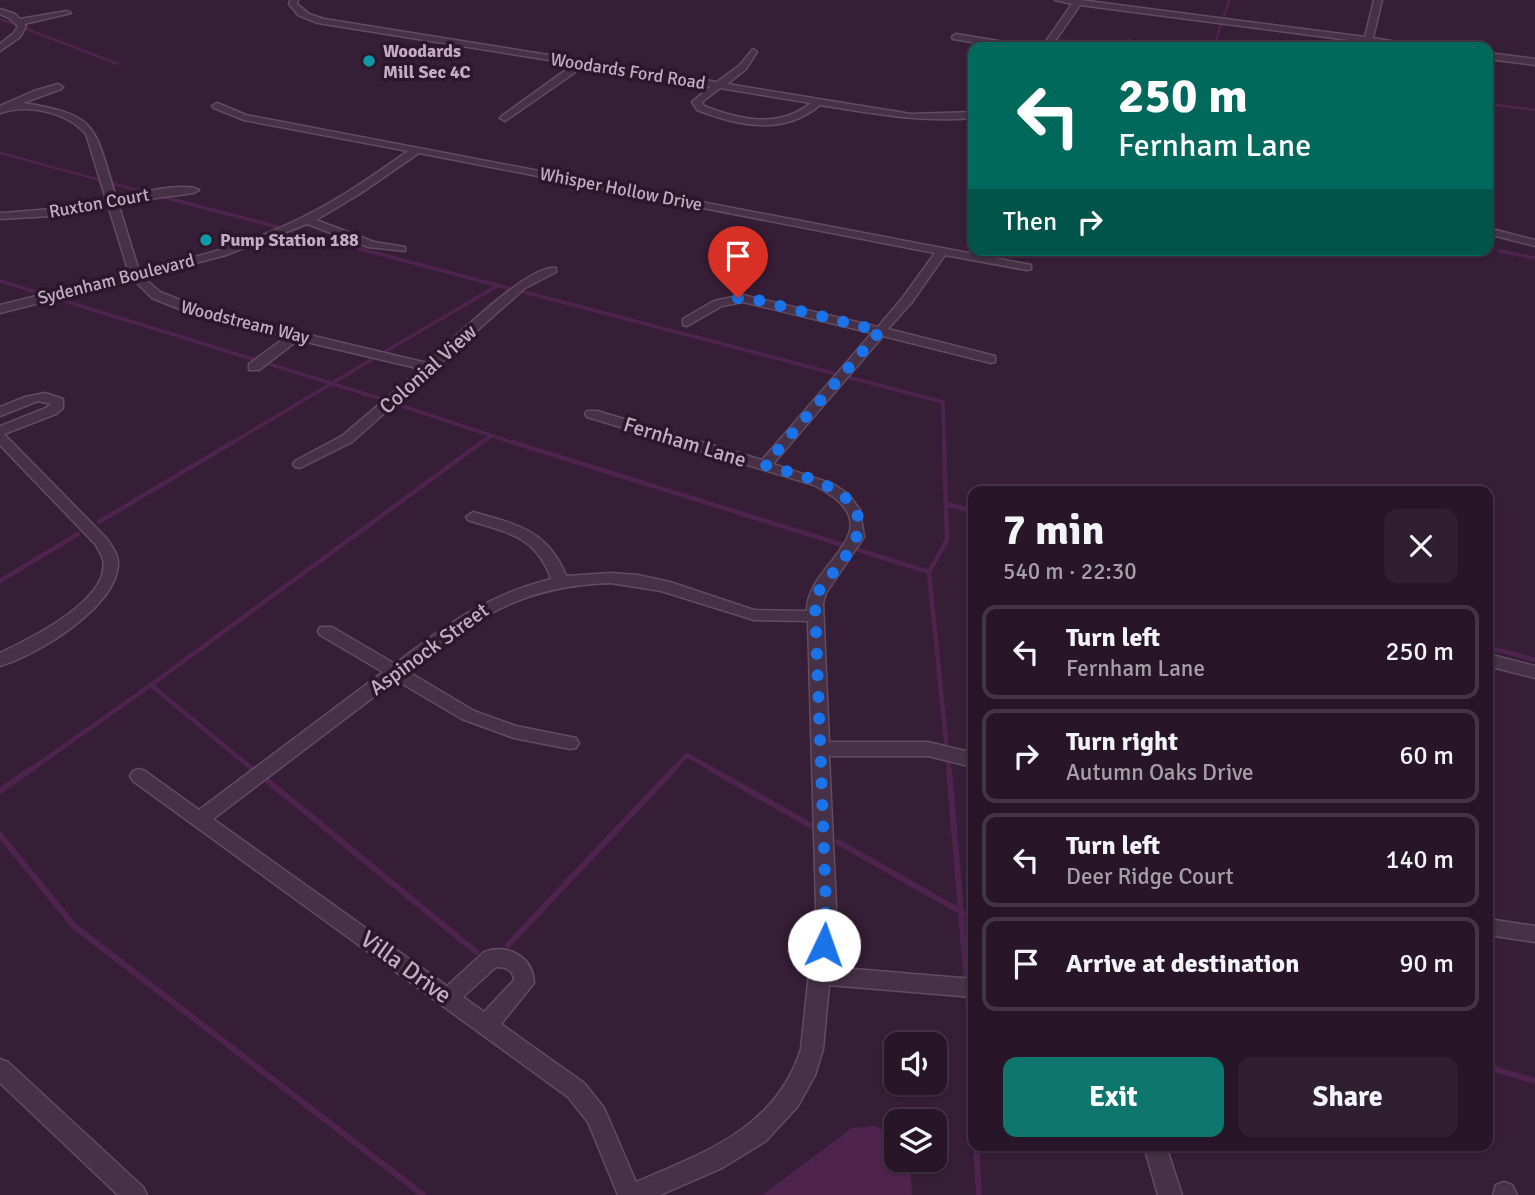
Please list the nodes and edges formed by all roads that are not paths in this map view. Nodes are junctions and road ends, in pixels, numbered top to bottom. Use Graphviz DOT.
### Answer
graph roads {
  1 [pos="294,0"];
  2 [pos="1059,0"];
  3 [pos="1378,0"];
  4 [pos="1078,2"];
  5 [pos="0,10"];
  6 [pos="67,13"];
  7 [pos="20,22"];
  8 [pos="956,37"];
  9 [pos="986,42"];
  10 [pos="1050,42"];
  11 [pos="1353,42"];
  12 [pos="1368,42"];
  13 [pos="0,48"];
  14 [pos="753,52"];
  15 [pos="1493,56"];
  16 [pos="1535,62"];
  17 [pos="582,63"];
  18 [pos="716,85"];
  19 [pos="58,88"];
  20 [pos="818,102"];
  21 [pos="12,104"];
  22 [pos="217,106"];
  23 [pos="0,110"];
  24 [pos="968,116"];
  25 [pos="505,118"];
  26 [pos="417,150"];
  27 [pos="194,190"];
  28 [pos="112,201"];
  29 [pos="3,216"];
  30 [pos="307,220"];
  31 [pos="1493,232"];
  32 [pos="1535,243"];
  33 [pos="401,249"];
  34 [pos="942,251"];
  35 [pos="968,256"];
  36 [pos="969,256"];
  37 [pos="1027,267"];
  38 [pos="552,270"];
  39 [pos="135,275"];
  40 [pos="0,309"];
  41 [pos="687,322"];
  42 [pos="880,331"];
  43 [pos="296,335"];
  44 [pos="991,359"];
  45 [pos="254,367"];
  46 [pos="429,367"];
  47 [pos="0,412"];
  48 [pos="592,414"];
  49 [pos="0,431"];
  50 [pos="0,437"];
  51 [pos="300,464"];
  52 [pos="765,465"];
  53 [pos="473,517"];
  54 [pos="560,581"];
  55 [pos="815,616"];
  56 [pos="326,631"];
  57 [pos="0,660"];
  58 [pos="1493,661"];
  59 [pos="395,672"];
  60 [pos="1535,672"];
  61 [pos="570,743"];
  62 [pos="820,749"];
  63 [pos="968,759"];
  64 [pos="139,776"];
  65 [pos="200,819"];
  66 [pos="1493,928"];
  67 [pos="1535,934"];
  68 [pos="820,975"];
  69 [pos="968,988"];
  70 [pos="449,998"];
  71 [pos="486,1025"];
  72 [pos="0,1069"];
  73 [pos="1156,1151"];
  74 [pos="135,1195"];
  75 [pos="632,1195"];
  76 [pos="1170,1195"];
  1 -- 17 [label="street, Woodards Ford Road"];
  2 -- 4 [label="street"];
  3 -- 12 [label="street"];
  4 -- 10 [label="street"];
  4 -- 11 [label="street"];
  5 -- 7 [label="street"];
  6 -- 7 [label="street"];
  7 -- 13 [label="street"];
  8 -- 9 [label="street"];
  14 -- 18 [label="street"];
  15 -- 16 [label="street"];
  17 -- 18 [label="street, Woodards Ford Road"];
  17 -- 25 [label="street"];
  18 -- 20 [label="street, Woodards Ford Road"];
  18 -- 20 [label="street"];
  19 -- 21 [label="street"];
  20 -- 24 [label="street, Woodards Ford Road"];
  21 -- 23 [label="street"];
  21 -- 28 [label="street"];
  22 -- 26 [label="street, Whisper Hollow Drive"];
  26 -- 30 [label="street, Sydenham Boulevard"];
  26 -- 34 [label="street, Whisper Hollow Drive"];
  27 -- 28 [label="street, Ruxton Court"];
  28 -- 29 [label="street, Ruxton Court"];
  28 -- 39 [label="street"];
  30 -- 33 [label="street"];
  30 -- 39 [label="street, Sydenham Boulevard"];
  31 -- 32 [label="street"];
  34 -- 35 [label="street, Whisper Hollow Drive"];
  34 -- 42 [label="street"];
  36 -- 37 [label="street, Whisper Hollow Drive"];
  38 -- 46 [label="street, Colonial View"];
  39 -- 40 [label="street, Sydenham Boulevard"];
  39 -- 43 [label="street, Woodstream Way"];
  41 -- 42 [label="street"];
  42 -- 44 [label="street"];
  42 -- 52 [label="street"];
  43 -- 45 [label="street"];
  43 -- 46 [label="street, Woodstream Way"];
  46 -- 51 [label="street, Colonial View"];
  47 -- 49 [label="street"];
  48 -- 52 [label="street, Fernham Lane"];
  50 -- 57 [label="street"];
  52 -- 55 [label="street, Fernham Lane"];
  53 -- 54 [label="street"];
  54 -- 55 [label="street, Aspinock Street"];
  54 -- 59 [label="street, Aspinock Street"];
  55 -- 62 [label="street, Fernham Lane"];
  56 -- 59 [label="street"];
  58 -- 60 [label="street"];
  59 -- 61 [label="street"];
  59 -- 65 [label="street, Aspinock Street"];
  62 -- 63 [label="street"];
  62 -- 68 [label="street, Fernham Lane"];
  64 -- 65 [label="street, Villa Drive"];
  65 -- 70 [label="street, Villa Drive"];
  66 -- 67 [label="street"];
  68 -- 69 [label="street"];
  68 -- 75 [label="street, Fernham Lane"];
  70 -- 71 [label="street, Villa Drive"];
  70 -- 71 [label="street"];
  71 -- 75 [label="street, Villa Drive"];
  72 -- 74 [label="street"];
  73 -- 76 [label="street"];
}
